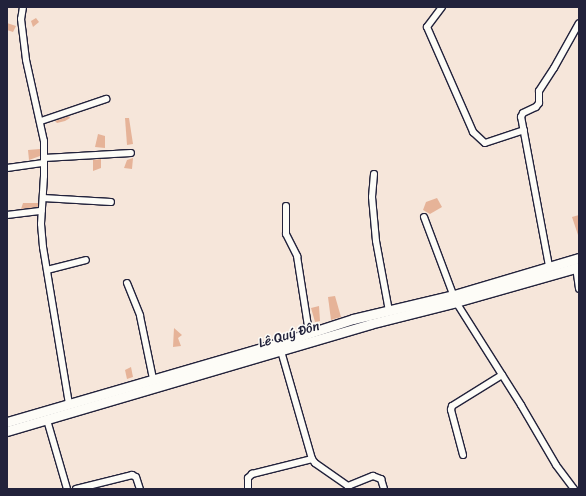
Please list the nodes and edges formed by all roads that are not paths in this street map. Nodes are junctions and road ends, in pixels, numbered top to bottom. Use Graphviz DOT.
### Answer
graph roads {
  1 [pos="23,7"];
  2 [pos="442,7"];
  3 [pos="579,23"];
  4 [pos="106,99"];
  5 [pos="41,121"];
  6 [pos="524,130"];
  7 [pos="131,153"];
  8 [pos="44,161"];
  9 [pos="7,168"];
  10 [pos="374,174"];
  11 [pos="42,198"];
  12 [pos="111,202"];
  13 [pos="286,206"];
  14 [pos="42,211"];
  15 [pos="7,215"];
  16 [pos="424,217"];
  17 [pos="86,260"];
  18 [pos="578,264"];
  19 [pos="549,266"];
  20 [pos="47,270"];
  21 [pos="126,283"];
  22 [pos="579,289"];
  23 [pos="455,299"];
  24 [pos="389,311"];
  25 [pos="309,333"];
  26 [pos="281,351"];
  27 [pos="209,367"];
  28 [pos="502,375"];
  29 [pos="153,379"];
  30 [pos="69,404"];
  31 [pos="47,420"];
  32 [pos="7,422"];
  33 [pos="7,431"];
  34 [pos="463,455"];
  35 [pos="312,459"];
  36 [pos="349,488"];
  37 [pos="68,489"];
  38 [pos="76,489"];
  39 [pos="140,489"];
  40 [pos="248,489"];
  41 [pos="384,489"];
  42 [pos="574,489"];
  1 -- 5 [label="street"];
  2 -- 6 [label="street"];
  3 -- 6 [label="street"];
  4 -- 5 [label="street"];
  5 -- 8 [label="street"];
  6 -- 19 [label="street"];
  7 -- 8 [label="street"];
  8 -- 9 [label="street"];
  8 -- 11 [label="street"];
  10 -- 24 [label="street"];
  11 -- 12 [label="street"];
  11 -- 14 [label="street"];
  13 -- 25 [label="street"];
  14 -- 15 [label="street"];
  14 -- 20 [label="street"];
  16 -- 23 [label="street"];
  17 -- 20 [label="street"];
  18 -- 19 [label="main road, Lê Quý Đôn"];
  18 -- 22 [label="street"];
  18 -- 23 [label="main road, Lê Quý Đôn"];
  19 -- 23 [label="main road, Lê Quý Đôn"];
  20 -- 30 [label="street"];
  21 -- 29 [label="street"];
  23 -- 24 [label="main road, Lê Quý Đôn"];
  23 -- 26 [label="main road, Lê Quý Đôn"];
  23 -- 28 [label="street"];
  24 -- 25 [label="main road, Lê Quý Đôn"];
  25 -- 27 [label="main road, Lê Quý Đôn"];
  26 -- 27 [label="main road, Lê Quý Đôn"];
  26 -- 35 [label="street"];
  27 -- 29 [label="main road, Lê Quý Đôn"];
  27 -- 31 [label="main road, Lê Quý Đôn"];
  28 -- 34 [label="street"];
  28 -- 42 [label="street"];
  29 -- 30 [label="main road, Lê Quý Đôn"];
  30 -- 32 [label="main road, Lê Quý Đôn"];
  31 -- 33 [label="main road, Lê Quý Đôn"];
  31 -- 37 [label="street"];
  35 -- 36 [label="street"];
  35 -- 40 [label="street"];
  36 -- 41 [label="street"];
  38 -- 39 [label="street"];
}
